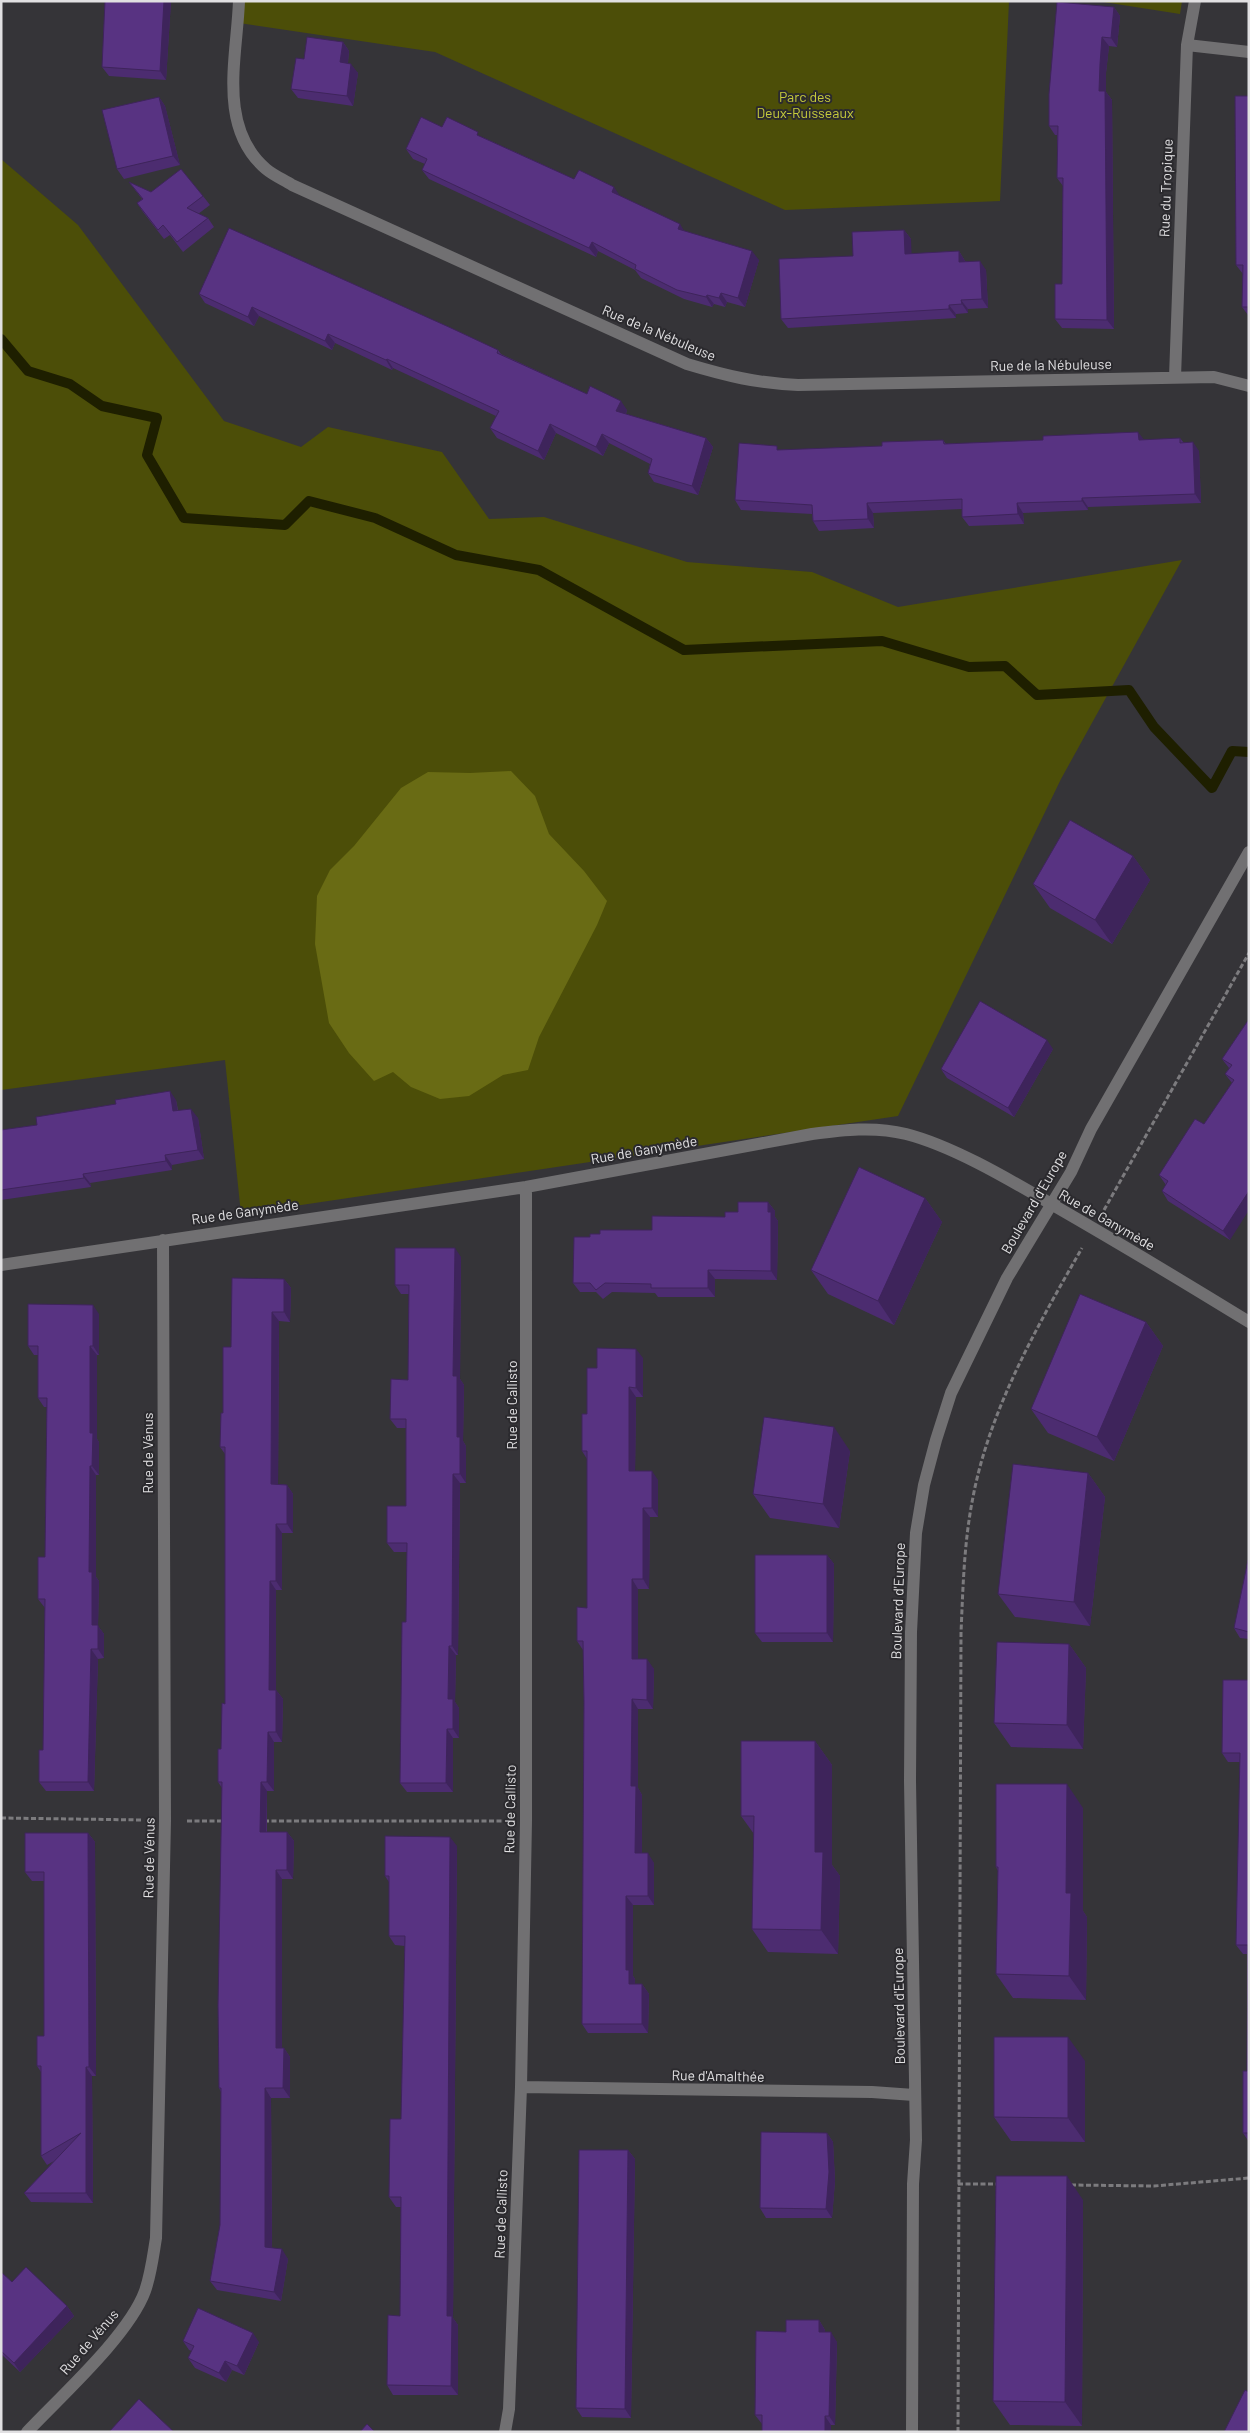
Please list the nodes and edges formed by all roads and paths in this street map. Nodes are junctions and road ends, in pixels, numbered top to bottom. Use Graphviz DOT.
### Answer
graph roads {
  1 [pos="239,1"];
  2 [pos="1195,1"];
  3 [pos="1187,45"];
  4 [pos="1249,52"];
  5 [pos="1176,377"];
  6 [pos="1249,386"];
  7 [pos="1249,852"];
  8 [pos="1249,954"];
  9 [pos="526,1187"];
  10 [pos="1052,1204"];
  11 [pos="1093,1228"];
  12 [pos="163,1240"];
  13 [pos="1,1265"];
  14 [pos="1249,1322"];
  15 [pos="1,1818"];
  16 [pos="165,1821"];
  17 [pos="233,1821"];
  18 [pos="262,1821"];
  19 [pos="526,1821"];
  20 [pos="521,2087"];
  21 [pos="914,2095"];
  22 [pos="1249,2178"];
  23 [pos="958,2184"];
  24 [pos="1007,2185"];
  25 [pos="1065,2185"];
  26 [pos="27,2432"];
  27 [pos="505,2432"];
  28 [pos="912,2432"];
  29 [pos="958,2432"];
  1 -- 5 [label="street, Rue de la Nébuleuse"];
  2 -- 3 [label="street, Rue du Tropique"];
  3 -- 4 [label="street"];
  3 -- 5 [label="street, Rue du Tropique"];
  5 -- 6 [label="street, Rue de la Nébuleuse"];
  7 -- 10 [label="street, Boulevard d'Europe"];
  8 -- 11 [label="path"];
  9 -- 10 [label="street, Rue de Ganymède"];
  9 -- 12 [label="street, Rue de Ganymède"];
  9 -- 19 [label="street, Rue de Callisto"];
  10 -- 11 [label="street, Rue de Ganymède"];
  10 -- 21 [label="street, Boulevard d'Europe"];
  11 -- 14 [label="street, Rue de Ganymède"];
  11 -- 23 [label="path"];
  12 -- 13 [label="street, Rue de Ganymède"];
  12 -- 16 [label="street, Rue de Vénus"];
  15 -- 16 [label="path"];
  16 -- 17 [label="path"];
  16 -- 26 [label="street, Rue de Vénus"];
  18 -- 19 [label="path"];
  19 -- 20 [label="street, Rue de Callisto"];
  20 -- 21 [label="street, Rue d'Amalthée"];
  20 -- 27 [label="street, Rue de Callisto"];
  21 -- 28 [label="street, Boulevard d'Europe"];
  22 -- 25 [label="path"];
  23 -- 24 [label="path"];
  23 -- 29 [label="path"];
}
